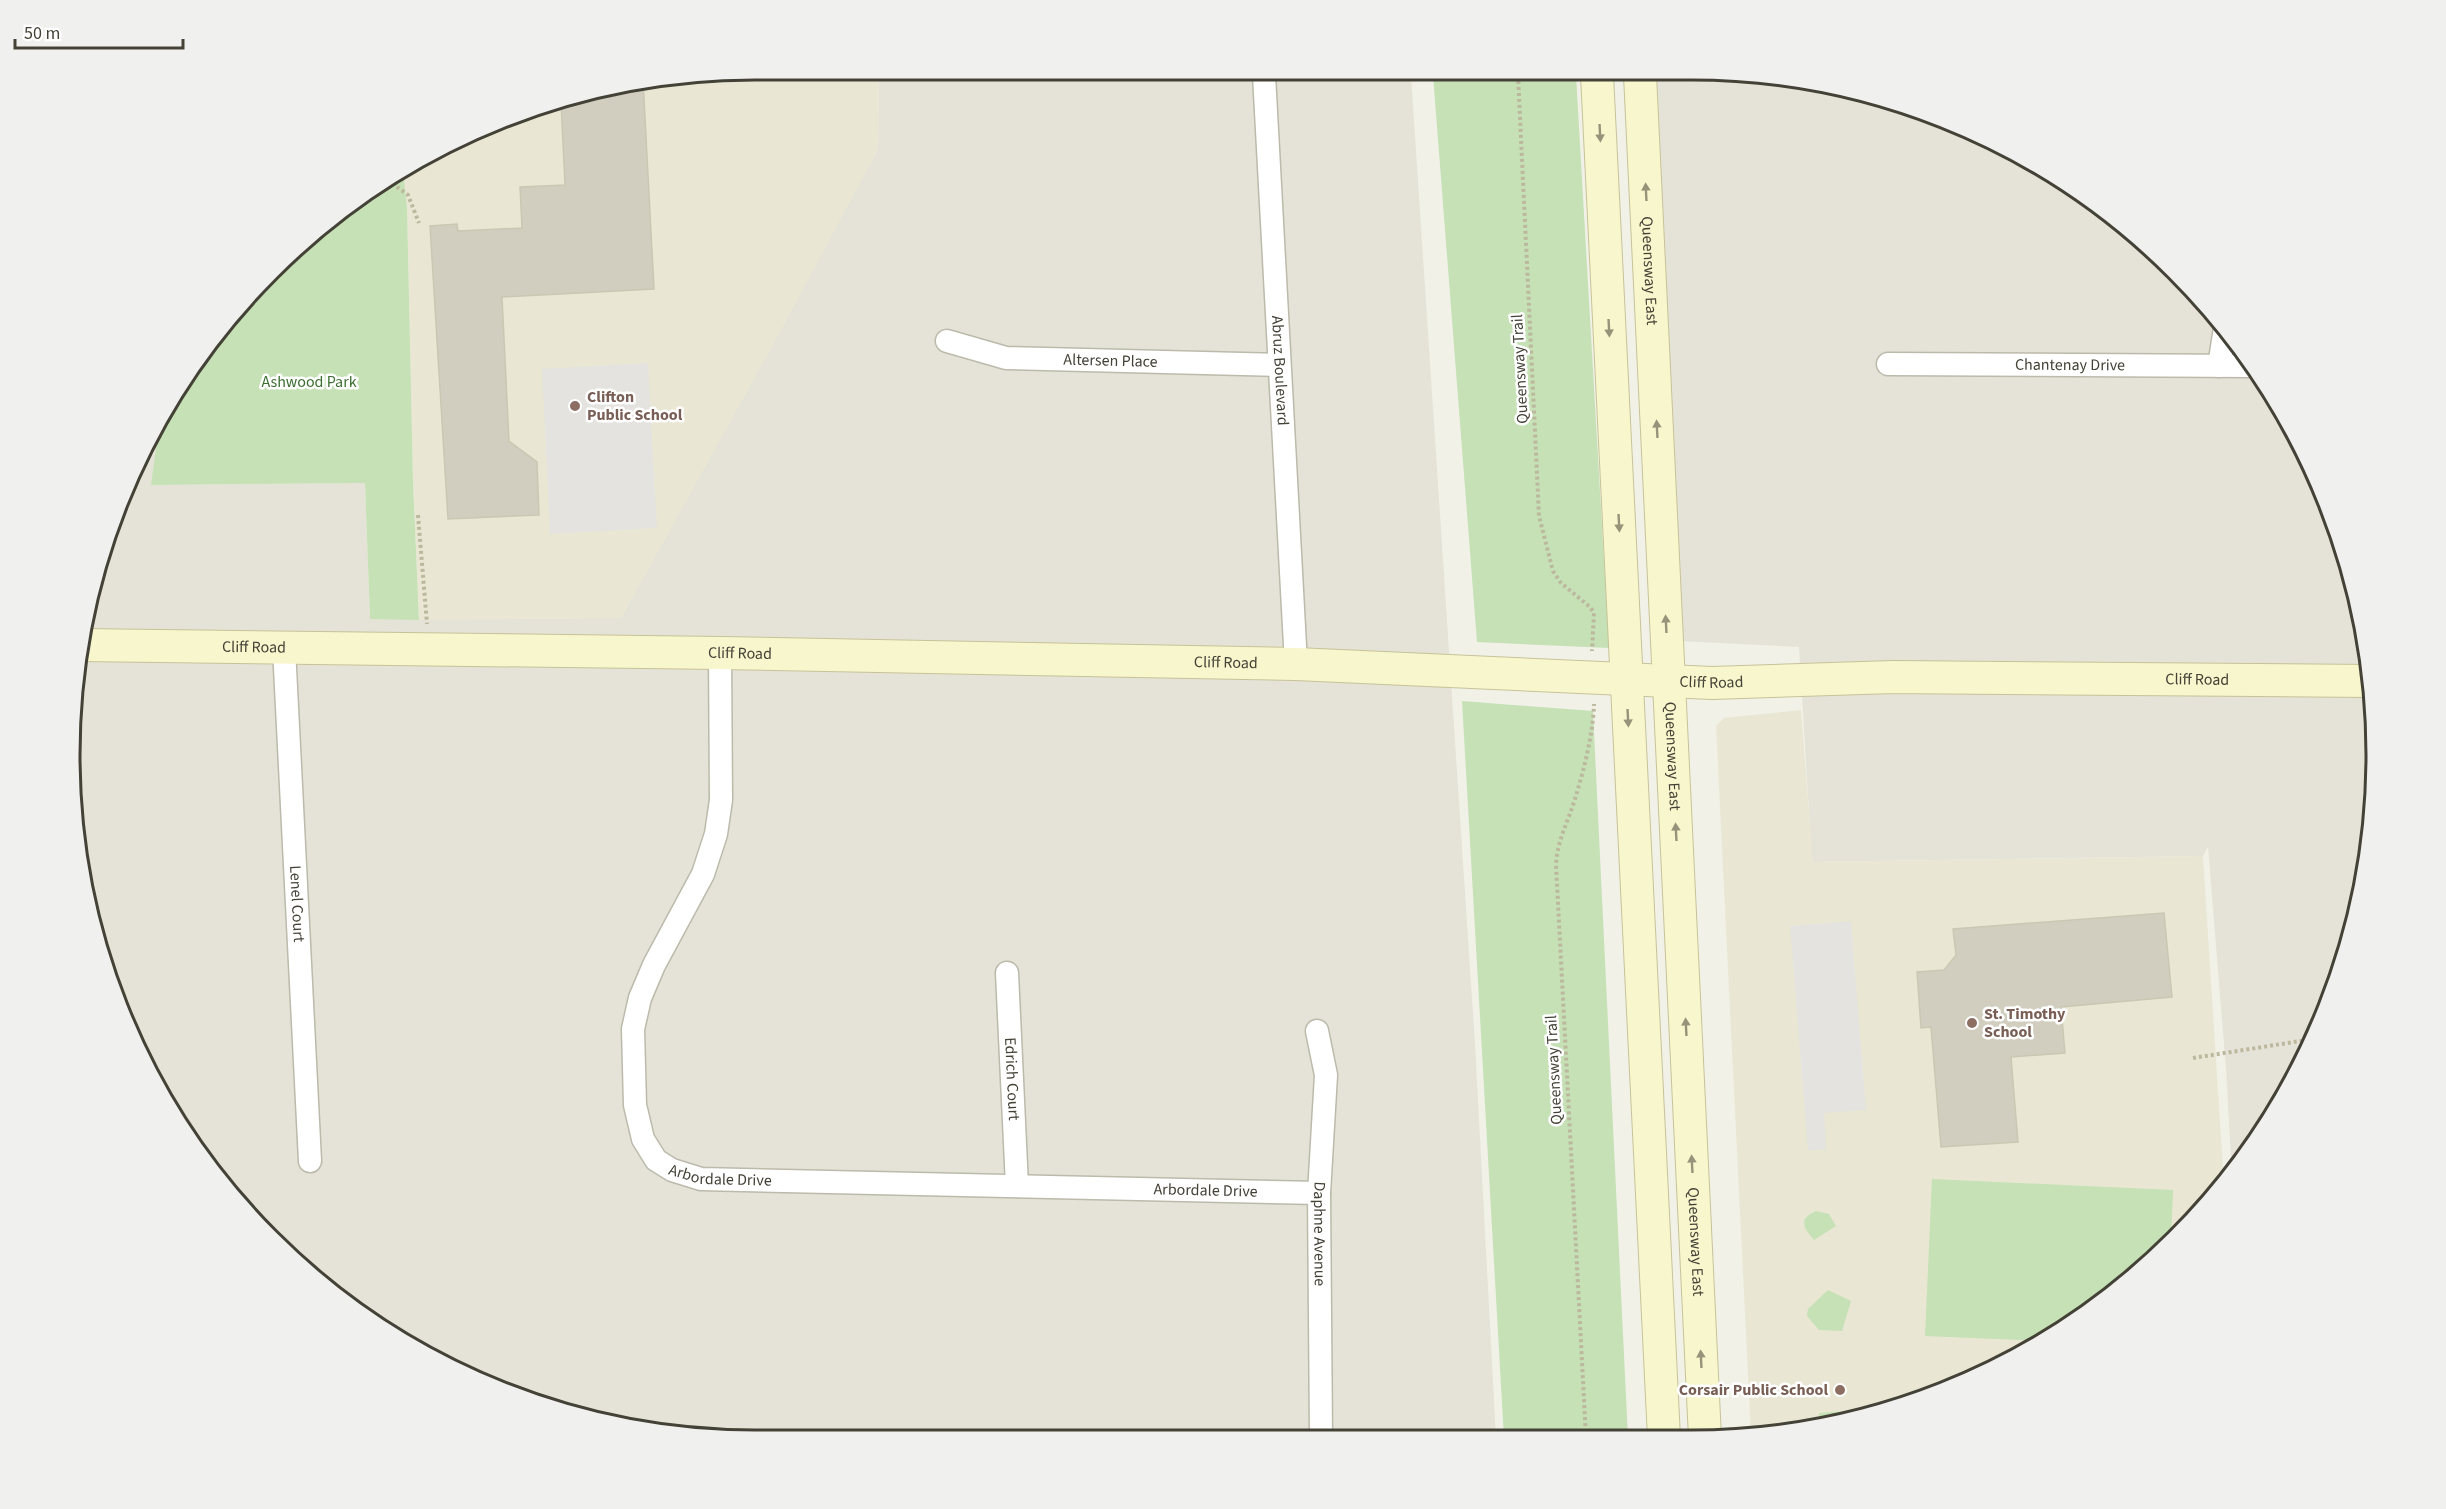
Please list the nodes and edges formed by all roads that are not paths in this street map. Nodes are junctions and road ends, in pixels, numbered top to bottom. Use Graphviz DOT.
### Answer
graph roads {
  1 [pos="1264,79"];
  2 [pos="1597,79"];
  3 [pos="1640,79"];
  4 [pos="2223,339"];
  5 [pos="947,341"];
  6 [pos="1888,364"];
  7 [pos="1278,365"];
  8 [pos="2219,366"];
  9 [pos="2243,366"];
  10 [pos="88,645"];
  11 [pos="285,648"];
  12 [pos="720,653"];
  13 [pos="1296,664"];
  14 [pos="1626,680"];
  15 [pos="2362,681"];
  16 [pos="1669,682"];
  17 [pos="1007,973"];
  18 [pos="1317,1031"];
  19 [pos="310,1161"];
  20 [pos="1017,1186"];
  21 [pos="1319,1193"];
  22 [pos="1705,1429"];
  23 [pos="1321,1430"];
  24 [pos="1664,1430"];
  1 -- 7 [label="street, Abruz Boulevard"];
  2 -- 14 [label="main road, one-way"];
  16 -- 3 [label="main road, Queensway East, one-way"];
  4 -- 8 [label="street"];
  5 -- 7 [label="street, Altersen Place"];
  6 -- 8 [label="street, Chantenay Drive"];
  7 -- 13 [label="street, Abruz Boulevard"];
  8 -- 9 [label="street, Chantenay Drive"];
  10 -- 11 [label="main road, Cliff Road"];
  11 -- 12 [label="main road, Cliff Road"];
  11 -- 19 [label="street, Lenel Court"];
  12 -- 13 [label="main road, Cliff Road"];
  12 -- 20 [label="street, Arbordale Drive"];
  13 -- 14 [label="main road, Cliff Road"];
  14 -- 16 [label="main road, Cliff Road"];
  14 -- 24 [label="main road, one-way"];
  15 -- 16 [label="main road, Cliff Road"];
  22 -- 16 [label="main road, Queensway East, one-way"];
  17 -- 20 [label="street, Edrich Court"];
  18 -- 21 [label="street, Daphne Avenue"];
  20 -- 21 [label="street, Arbordale Drive"];
  21 -- 23 [label="street, Daphne Avenue"];
}
